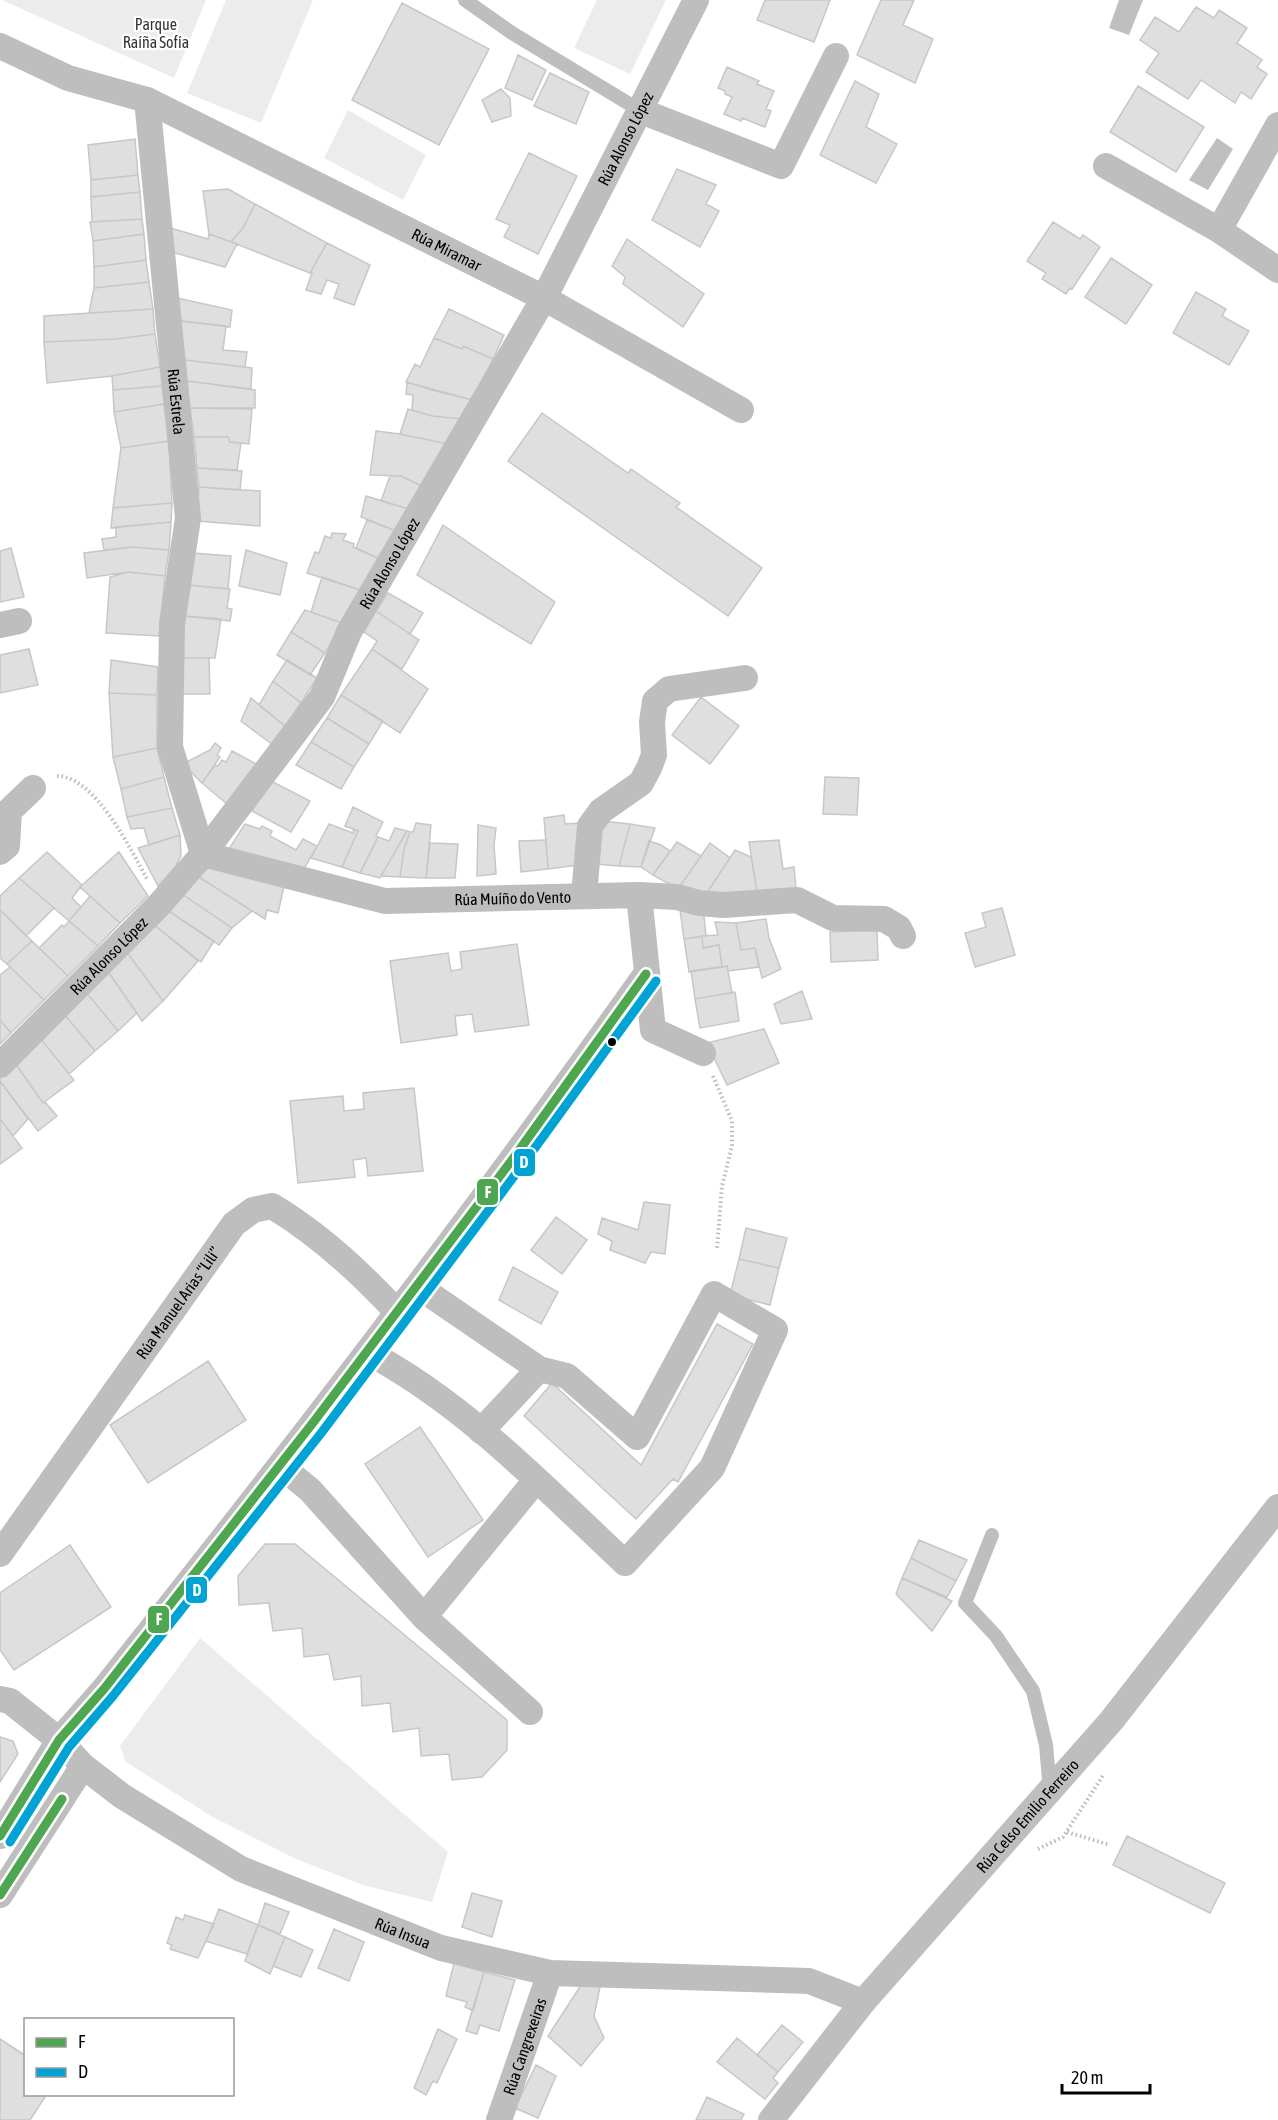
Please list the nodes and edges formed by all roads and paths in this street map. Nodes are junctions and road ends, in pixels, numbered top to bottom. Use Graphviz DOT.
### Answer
graph roads {
  1 [pos="465,0"];
  2 [pos="696,0"];
  3 [pos="6,56"];
  4 [pos="836,56"];
  5 [pos="147,100"];
  6 [pos="641,111"];
  7 [pos="1278,125"];
  8 [pos="1106,166"];
  9 [pos="1219,230"];
  10 [pos="1278,270"];
  11 [pos="544,298"];
  12 [pos="741,410"];
  13 [pos="745,678"];
  14 [pos="33,788"];
  15 [pos="0,852"];
  16 [pos="203,854"];
  17 [pos="584,895"];
  18 [pos="639,895"];
  19 [pos="160,904"];
  20 [pos="903,936"];
  21 [pos="646,974"];
  22 [pos="703,1053"];
  23 [pos="0,1065"];
  24 [pos="717,1248"];
  25 [pos="419,1287"];
  26 [pos="398,1313"];
  27 [pos="369,1353"];
  28 [pos="539,1369"];
  29 [pos="481,1431"];
  30 [pos="281,1466"];
  31 [pos="536,1480"];
  32 [pos="1278,1507"];
  33 [pos="992,1535"];
  34 [pos="0,1554"];
  35 [pos="424,1617"];
  36 [pos="0,1699"];
  37 [pos="530,1712"];
  38 [pos="59,1740"];
  39 [pos="83,1766"];
  40 [pos="1050,1791"];
  41 [pos="1067,1832"];
  42 [pos="0,1836"];
  43 [pos="1110,1845"];
  44 [pos="0,1895"];
  45 [pos="550,1973"];
  46 [pos="863,2002"];
  47 [pos="500,2120"];
  48 [pos="771,2120"];
  1 -- 6 [label="lane"];
  2 -- 6 [label="street, Rúa Alonso López"];
  3 -- 5 [label="street"];
  4 -- 6 [label="street"];
  5 -- 11 [label="street, Rúa Miramar"];
  5 -- 16 [label="street, Rúa Estrela"];
  6 -- 11 [label="street, Rúa Alonso López"];
  7 -- 9 [label="street"];
  8 -- 9 [label="street"];
  9 -- 10 [label="street"];
  11 -- 12 [label="street, Rúa Miramar"];
  11 -- 16 [label="street, Rúa Alonso López"];
  13 -- 17 [label="street"];
  14 -- 15 [label="street"];
  14 -- 19 [label="path"];
  16 -- 17 [label="street, Rúa Muíño do Vento"];
  16 -- 19 [label="street, Rúa Alonso López"];
  17 -- 18 [label="street, Rúa Muíño do Vento"];
  18 -- 20 [label="street, Rúa Muíño do Vento"];
  18 -- 21 [label="street"];
  19 -- 23 [label="street, Rúa Alonso López"];
  21 -- 22 [label="street"];
  21 -- 25 [label="street"];
  22 -- 24 [label="path"];
  25 -- 26 [label="street"];
  25 -- 28 [label="street"];
  26 -- 27 [label="street"];
  26 -- 34 [label="street, Rúa Manuel Arias “Lili”"];
  27 -- 29 [label="street"];
  27 -- 30 [label="street"];
  28 -- 29 [label="street"];
  28 -- 31 [label="street"];
  29 -- 31 [label="street"];
  30 -- 35 [label="street"];
  30 -- 38 [label="street"];
  31 -- 35 [label="street"];
  32 -- 40 [label="street, Rúa Celso Emilio Ferreiro"];
  33 -- 40 [label="lane"];
  35 -- 37 [label="street"];
  36 -- 38 [label="street, Rúa Insua"];
  38 -- 39 [label="street, Rúa Insua"];
  38 -- 42 [label="street"];
  39 -- 44 [label="street"];
  39 -- 45 [label="street, Rúa Insua"];
  40 -- 46 [label="street, Rúa Celso Emilio Ferreiro"];
  41 -- 43 [label="path"];
  45 -- 46 [label="street, Rúa Insua"];
  45 -- 47 [label="street, Rúa Cangrexeiras"];
  46 -- 48 [label="street, Rúa Celso Emilio Ferreiro"];
}
